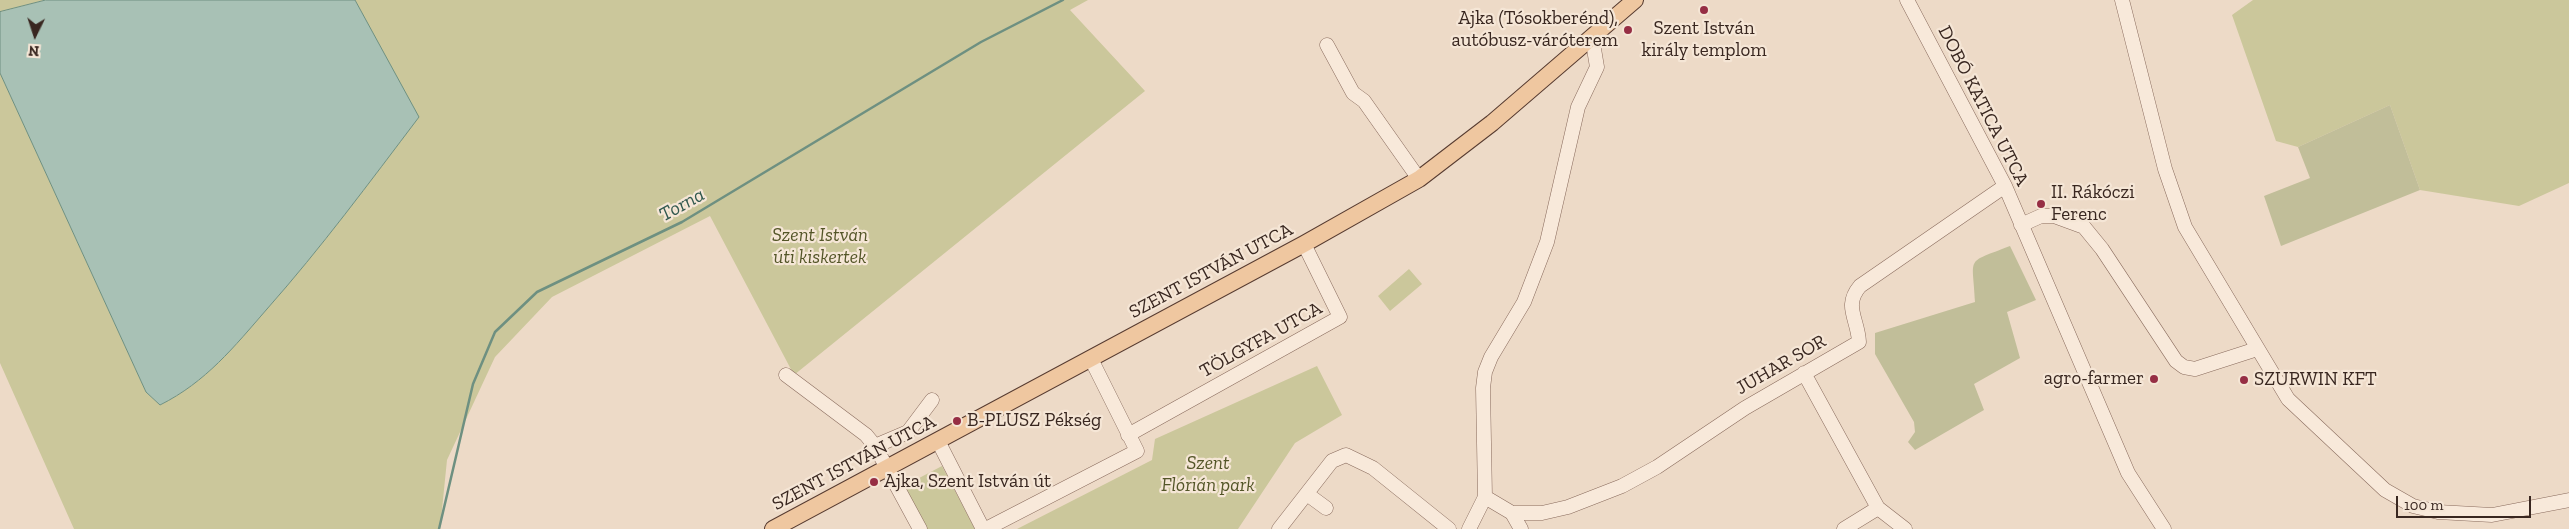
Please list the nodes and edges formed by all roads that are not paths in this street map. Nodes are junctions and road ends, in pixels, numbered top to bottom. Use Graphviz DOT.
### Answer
graph roads {
  1 [pos="1634,0"];
  2 [pos="1907,0"];
  3 [pos="2122,0"];
  4 [pos="1592,37"];
  5 [pos="1327,45"];
  6 [pos="1419,180"];
  7 [pos="2004,186"];
  8 [pos="2021,225"];
  9 [pos="1304,244"];
  10 [pos="2257,348"];
  11 [pos="1091,358"];
  12 [pos="1804,373"];
  13 [pos="786,375"];
  14 [pos="932,400"];
  15 [pos="1128,435"];
  16 [pos="938,441"];
  17 [pos="875,446"];
  18 [pos="888,468"];
  19 [pos="1307,494"];
  20 [pos="1485,497"];
  21 [pos="2569,500"];
  22 [pos="1326,508"];
  23 [pos="1878,508"];
  24 [pos="1512,513"];
  25 [pos="773,529"];
  26 [pos="920,529"];
  27 [pos="984,529"];
  28 [pos="1279,529"];
  29 [pos="1449,529"];
  30 [pos="1469,529"];
  31 [pos="1521,529"];
  32 [pos="1844,529"];
  33 [pos="1905,529"];
  34 [pos="2164,529"];
  1 -- 4 [label="main road, SZENT ISTVÁN UTCA"];
  2 -- 7 [label="street, DOBÓ KATICA UTCA"];
  3 -- 10 [label="street"];
  4 -- 6 [label="main road, SZENT ISTVÁN UTCA"];
  4 -- 20 [label="street"];
  5 -- 6 [label="street"];
  6 -- 9 [label="main road, SZENT ISTVÁN UTCA"];
  7 -- 8 [label="street, DOBÓ KATICA UTCA"];
  7 -- 12 [label="street, JUHAR SOR"];
  8 -- 10 [label="street"];
  8 -- 34 [label="street, DOBÓ KATICA UTCA"];
  9 -- 11 [label="main road, SZENT ISTVÁN UTCA"];
  9 -- 15 [label="street, TÖLGYFA UTCA"];
  10 -- 21 [label="street"];
  11 -- 15 [label="street"];
  11 -- 16 [label="main road, SZENT ISTVÁN UTCA"];
  12 -- 23 [label="street"];
  12 -- 24 [label="street, JUHAR SOR"];
  13 -- 17 [label="street"];
  14 -- 17 [label="street"];
  15 -- 27 [label="street"];
  16 -- 18 [label="main road, SZENT ISTVÁN UTCA"];
  16 -- 27 [label="street"];
  17 -- 18 [label="street"];
  18 -- 25 [label="main road, SZENT ISTVÁN UTCA"];
  18 -- 26 [label="street"];
  19 -- 22 [label="street"];
  19 -- 28 [label="street"];
  19 -- 29 [label="street"];
  20 -- 24 [label="street"];
  20 -- 30 [label="street"];
  23 -- 32 [label="street"];
  23 -- 33 [label="street"];
  24 -- 31 [label="street"];
}
